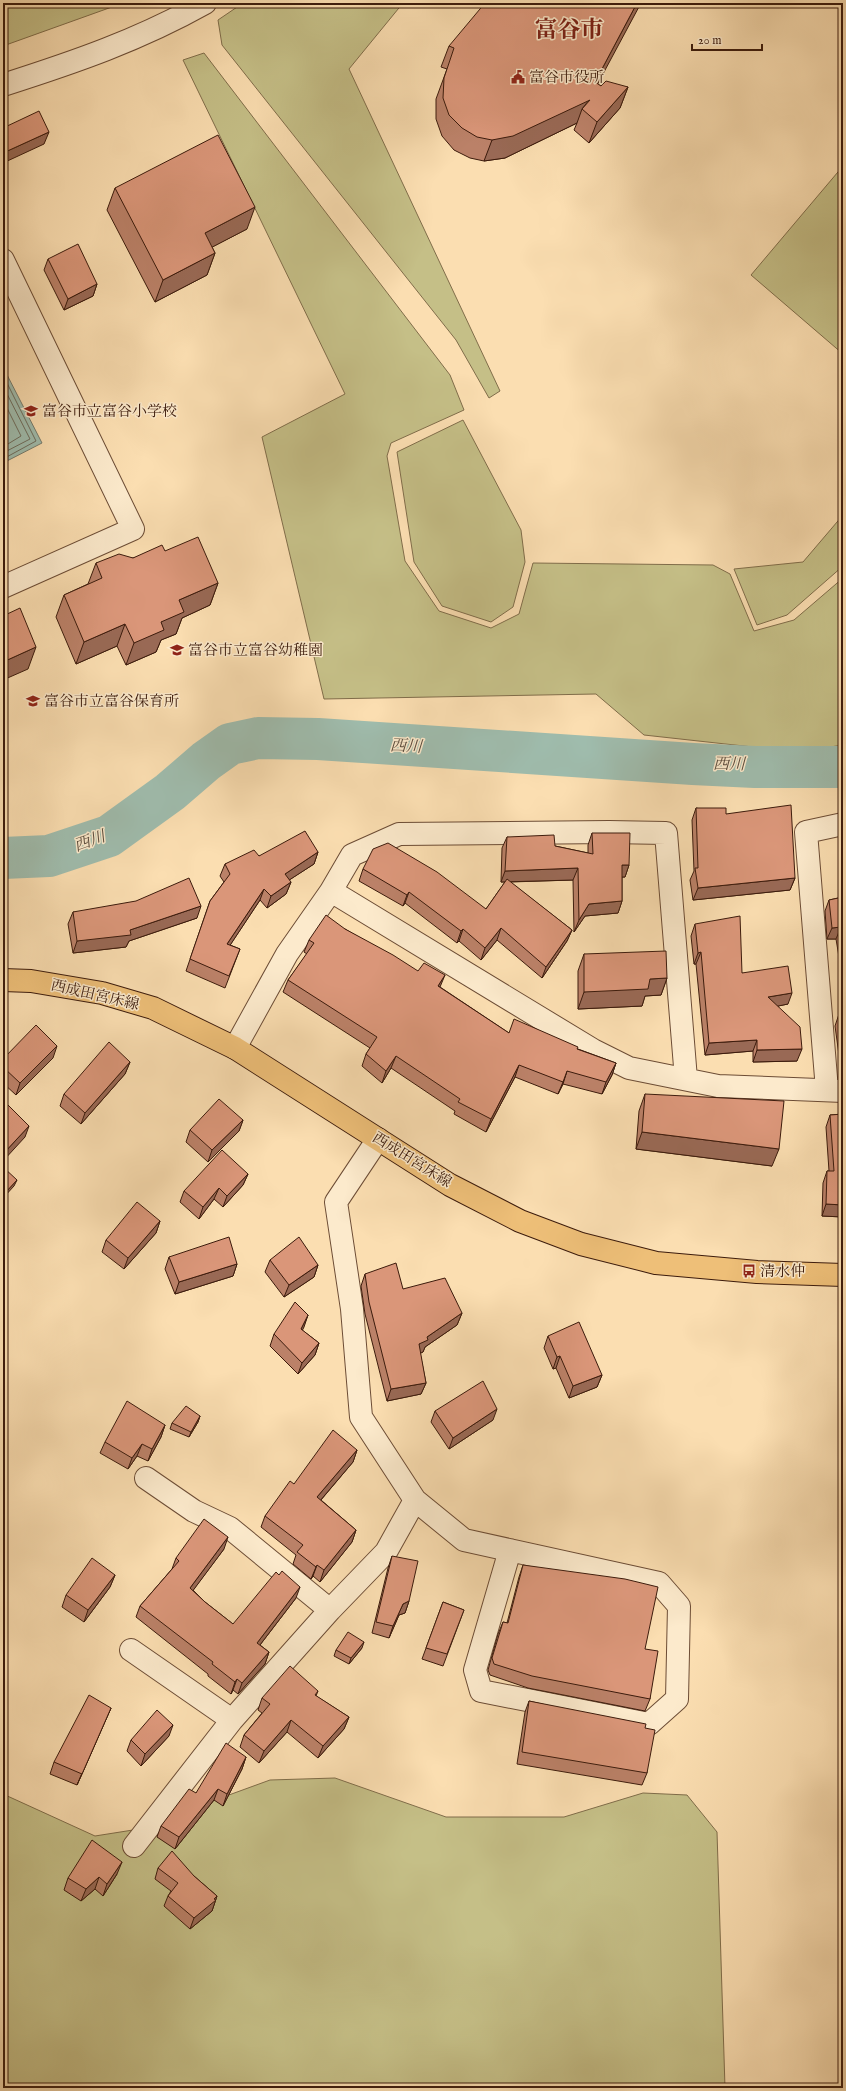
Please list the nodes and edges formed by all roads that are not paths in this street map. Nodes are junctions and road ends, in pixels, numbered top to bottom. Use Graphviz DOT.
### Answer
graph roads {
  1 [pos="205,3"];
  2 [pos="3,85"];
  3 [pos="3,260"];
  4 [pos="3,587"];
  5 [pos="843,824"];
  6 [pos="331,891"];
  7 [pos="3,980"];
  8 [pos="235,1048"];
  9 [pos="686,1079"];
  10 [pos="835,1091"];
  11 [pos="378,1139"];
  12 [pos="843,1275"];
  13 [pos="146,1478"];
  14 [pos="415,1500"];
  15 [pos="510,1550"];
  16 [pos="330,1610"];
  17 [pos="131,1650"];
  18 [pos="232,1720"];
  19 [pos="134,1846"];
  1 -- 2 [label="street"];
  3 -- 4 [label="street"];
  5 -- 10 [label="street"];
  6 -- 8 [label="street"];
  6 -- 9 [label="street"];
  6 -- 9 [label="street"];
  7 -- 8 [label="main road, 西成田宮床線"];
  8 -- 11 [label="main road, 西成田宮床線"];
  9 -- 10 [label="street"];
  11 -- 12 [label="main road, 西成田宮床線"];
  11 -- 14 [label="street"];
  13 -- 16 [label="street"];
  14 -- 15 [label="street"];
  14 -- 16 [label="street"];
  15 -- 15 [label="street"];
  16 -- 18 [label="street"];
  17 -- 18 [label="street"];
  18 -- 19 [label="street"];
}
